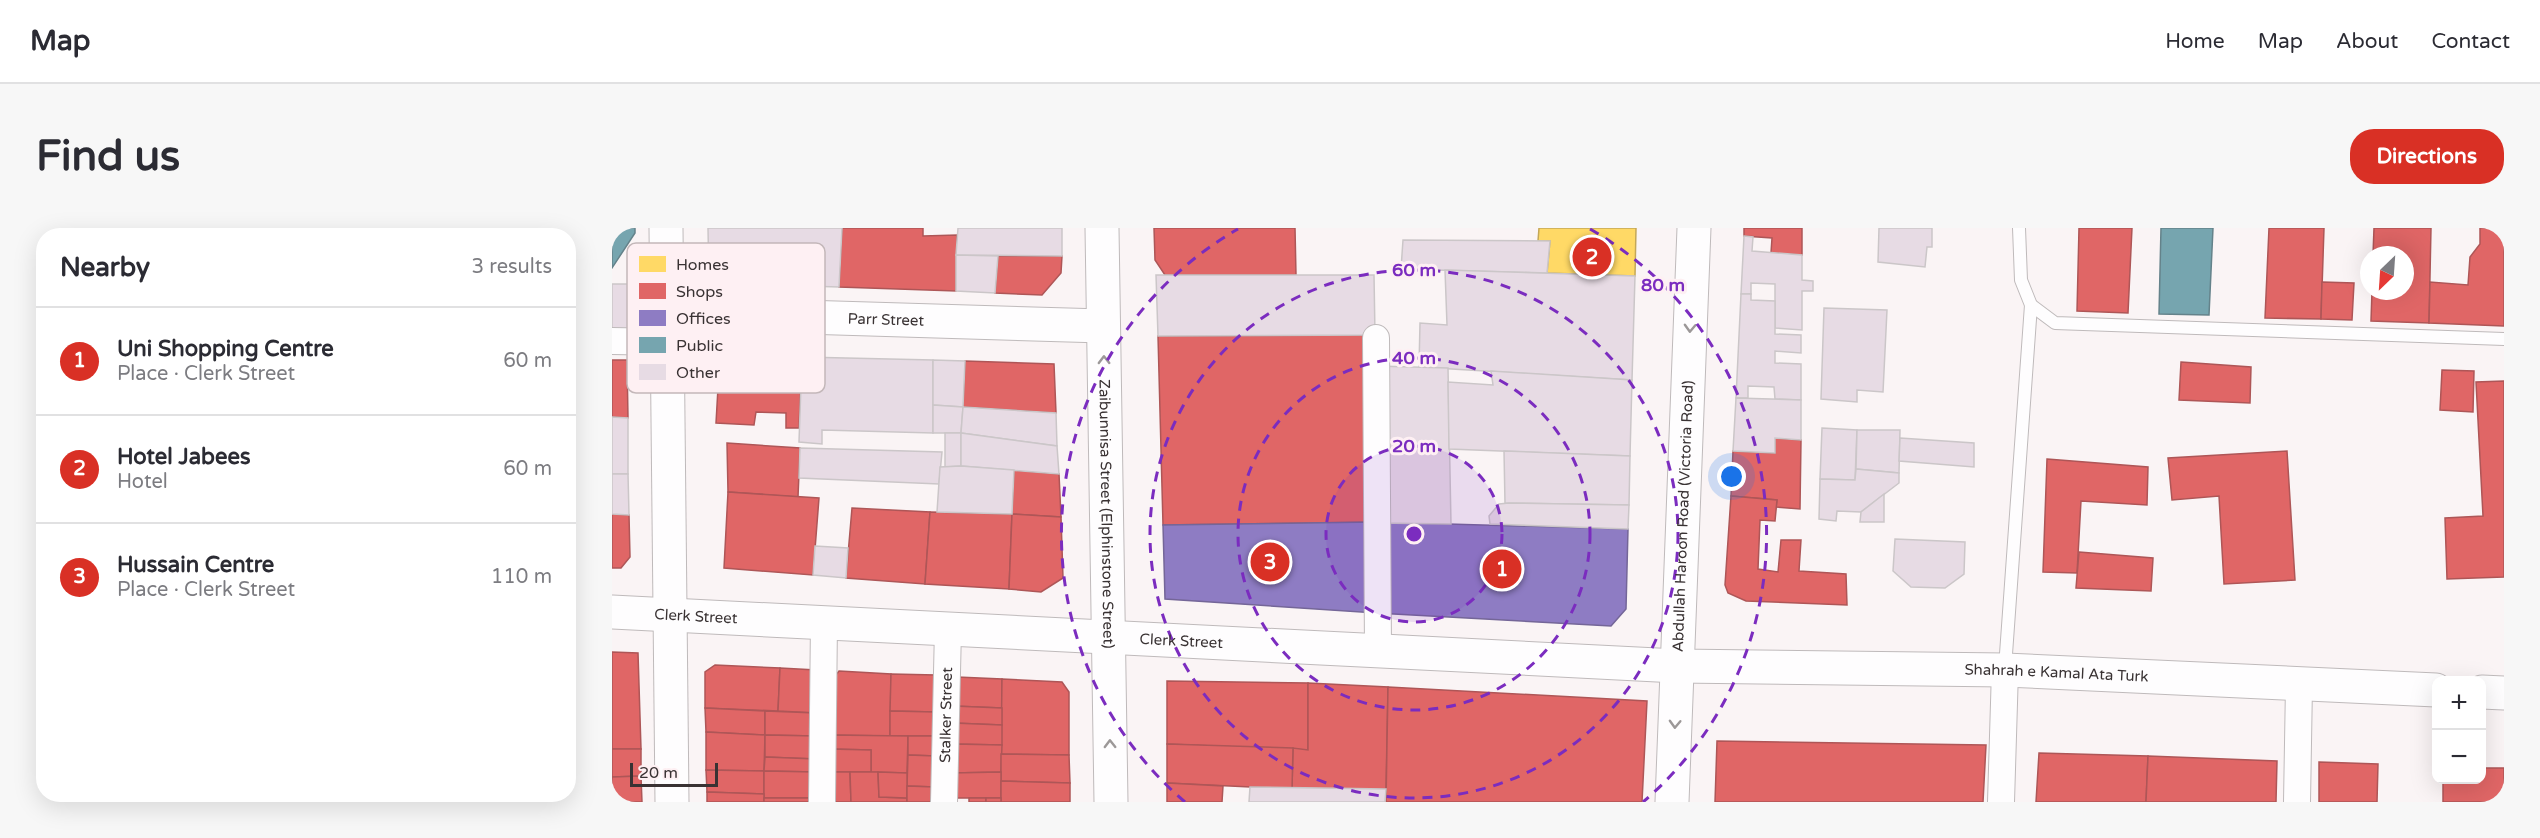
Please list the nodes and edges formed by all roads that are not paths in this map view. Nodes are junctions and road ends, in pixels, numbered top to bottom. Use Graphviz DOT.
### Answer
graph roads {
  1 [pos="666,228"];
  2 [pos="1102,228"];
  3 [pos="1694,228"];
  4 [pos="2019,228"];
  5 [pos="666,243"];
  6 [pos="2031,305"];
  7 [pos="1104,326"];
  8 [pos="825,327"];
  9 [pos="627,337"];
  10 [pos="1376,338"];
  11 [pos="2504,339"];
  12 [pos="612,340"];
  13 [pos="668,393"];
  14 [pos="612,612"];
  15 [pos="670,614"];
  16 [pos="824,622"];
  17 [pos="948,629"];
  18 [pos="1109,637"];
  19 [pos="1378,650"];
  20 [pos="1677,666"];
  21 [pos="2005,670"];
  22 [pos="2300,685"];
  23 [pos="2432,690"];
  24 [pos="2486,692"];
  25 [pos="2504,693"];
  26 [pos="672,802"];
  27 [pos="822,802"];
  28 [pos="944,802"];
  29 [pos="1111,802"];
  30 [pos="1671,802"];
  31 [pos="2001,802"];
  32 [pos="2297,802"];
  1 -- 5 [label="street"];
  2 -- 7 [label="street, Zaibunnisa Street (Elphinstone Street)"];
  3 -- 20 [label="street, Abdullah Haroon Road (Victoria Road), one-way"];
  4 -- 6 [label="lane"];
  6 -- 11 [label="lane"];
  6 -- 21 [label="lane"];
  7 -- 8 [label="street, Parr Street"];
  18 -- 7 [label="street, Zaibunnisa Street (Elphinstone Street), one-way"];
  9 -- 12 [label="street"];
  10 -- 19 [label="street"];
  13 -- 15 [label="street"];
  14 -- 15 [label="street, Clerk Street"];
  15 -- 16 [label="street, Clerk Street"];
  15 -- 26 [label="street"];
  16 -- 17 [label="street, Clerk Street"];
  16 -- 27 [label="street"];
  17 -- 18 [label="street, Clerk Street"];
  17 -- 28 [label="street, Stalker Street"];
  18 -- 19 [label="street, Clerk Street"];
  29 -- 18 [label="street, Zaibunnisa Street (Elphinstone Street), one-way"];
  19 -- 20 [label="street, Clerk Street"];
  20 -- 21 [label="street, Shahrah e Kamal Ata Turk"];
  20 -- 30 [label="street, Abdullah Haroon Road (Victoria Road), one-way"];
  21 -- 22 [label="street, Shahrah e Kamal Ata Turk"];
  21 -- 31 [label="street"];
  22 -- 23 [label="street, Shahrah e Kamal Ata Turk"];
  22 -- 32 [label="street"];
  24 -- 25 [label="street"];
}
